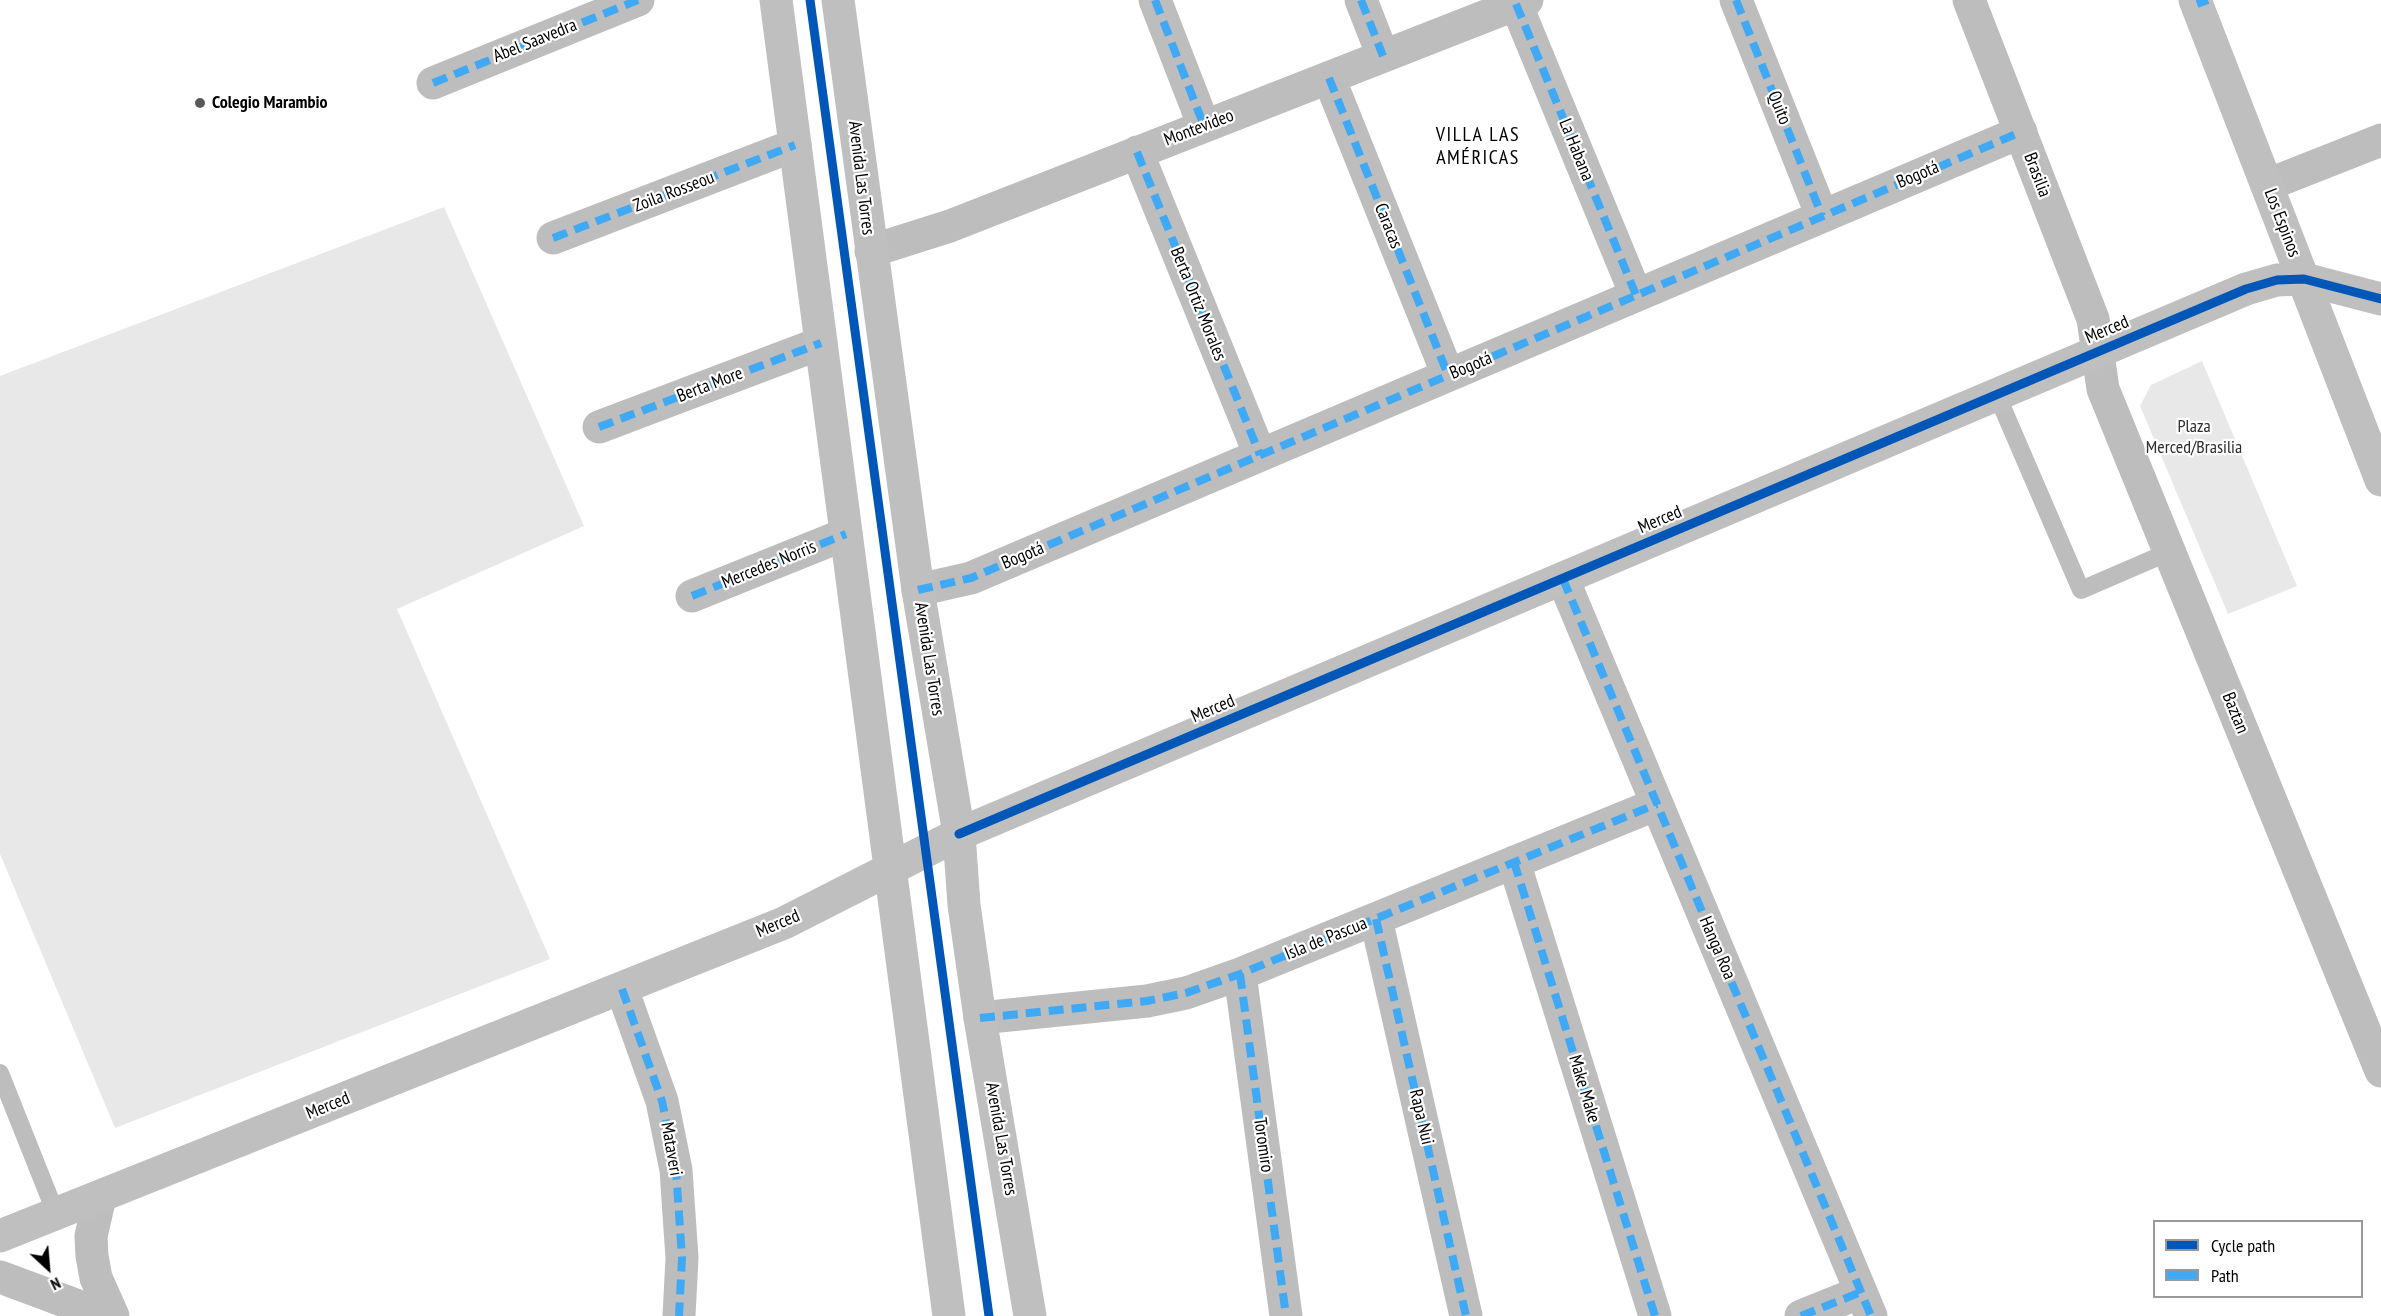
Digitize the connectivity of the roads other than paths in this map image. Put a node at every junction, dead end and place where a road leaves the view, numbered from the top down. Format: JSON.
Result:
{"nodes":[{"id":1,"x":638,"y":0,"type":"edge"},
{"id":2,"x":776,"y":0,"type":"edge"},
{"id":3,"x":838,"y":0,"type":"edge"},
{"id":4,"x":1155,"y":0,"type":"edge"},
{"id":5,"x":1360,"y":0,"type":"edge"},
{"id":6,"x":1736,"y":0,"type":"edge"},
{"id":7,"x":1969,"y":0,"type":"edge"},
{"id":8,"x":1521,"y":2,"type":"edge"},
{"id":9,"x":2200,"y":2,"type":"edge"},
{"id":10,"x":1383,"y":56,"type":"junction"},
{"id":11,"x":1329,"y":78,"type":"junction"},
{"id":12,"x":433,"y":83,"type":"dead end"},
{"id":13,"x":1204,"y":126,"type":"junction"},
{"id":14,"x":2021,"y":132,"type":"junction"},
{"id":15,"x":2381,"y":140,"type":"edge"},
{"id":16,"x":795,"y":145,"type":"junction"},
{"id":17,"x":1137,"y":153,"type":"junction"},
{"id":18,"x":2267,"y":185,"type":"junction"},
{"id":19,"x":1822,"y":216,"type":"junction"},
{"id":20,"x":553,"y":238,"type":"dead end"},
{"id":21,"x":871,"y":251,"type":"junction"},
{"id":22,"x":2304,"y":279,"type":"junction"},
{"id":23,"x":1635,"y":295,"type":"junction"},
{"id":24,"x":2381,"y":299,"type":"edge"},
{"id":25,"x":821,"y":343,"type":"junction"},
{"id":26,"x":2098,"y":352,"type":"junction"},
{"id":27,"x":1448,"y":375,"type":"junction"},
{"id":28,"x":1996,"y":395,"type":"junction"},
{"id":29,"x":598,"y":427,"type":"dead end"},
{"id":30,"x":1260,"y":455,"type":"junction"},
{"id":31,"x":2381,"y":480,"type":"edge"},
{"id":32,"x":846,"y":534,"type":"junction"},
{"id":33,"x":2169,"y":552,"type":"junction"},
{"id":34,"x":1563,"y":579,"type":"junction"},
{"id":35,"x":918,"y":590,"type":"junction"},
{"id":36,"x":692,"y":596,"type":"dead end"},
{"id":37,"x":1657,"y":804,"type":"junction"},
{"id":38,"x":959,"y":834,"type":"junction"},
{"id":39,"x":1514,"y":862,"type":"junction"},
{"id":40,"x":891,"y":870,"type":"junction"},
{"id":41,"x":1376,"y":919,"type":"junction"},
{"id":42,"x":1240,"y":974,"type":"junction"},
{"id":43,"x":622,"y":989,"type":"junction"},
{"id":44,"x":980,"y":1018,"type":"junction"},
{"id":45,"x":2381,"y":1071,"type":"edge"},
{"id":46,"x":0,"y":1073,"type":"edge"},
{"id":47,"x":4,"y":1092,"type":"edge"},
{"id":48,"x":100,"y":1197,"type":"junction"},
{"id":49,"x":56,"y":1214,"type":"junction"},
{"id":50,"x":0,"y":1236,"type":"edge"},
{"id":51,"x":0,"y":1277,"type":"edge"},
{"id":52,"x":1866,"y":1304,"type":"edge"},
{"id":53,"x":105,"y":1316,"type":"edge"},
{"id":54,"x":113,"y":1316,"type":"edge"},
{"id":55,"x":679,"y":1316,"type":"edge"},
{"id":56,"x":950,"y":1316,"type":"edge"},
{"id":57,"x":1030,"y":1316,"type":"edge"},
{"id":58,"x":1286,"y":1316,"type":"edge"},
{"id":59,"x":1466,"y":1316,"type":"edge"},
{"id":60,"x":1655,"y":1316,"type":"edge"},
{"id":61,"x":1801,"y":1316,"type":"edge"}],
"edges":[{"from":1,"to":12,"type":"street","name":"Abel Saavedra"},
{"from":2,"to":16,"type":"main road"},
{"from":3,"to":21,"type":"main road","name":"Avenida Las Torres"},
{"from":4,"to":13,"type":"street"},
{"from":5,"to":10,"type":"street"},
{"from":6,"to":19,"type":"street","name":"Quito"},
{"from":7,"to":14,"type":"street","name":"Brasilia"},
{"from":8,"to":10,"type":"street","name":"Montevideo"},
{"from":8,"to":23,"type":"street","name":"La Habana"},
{"from":9,"to":18,"type":"main road","name":"Los Espinos"},
{"from":10,"to":11,"type":"street","name":"Montevideo"},
{"from":11,"to":13,"type":"street","name":"Montevideo"},
{"from":11,"to":27,"type":"street","name":"Caracas"},
{"from":13,"to":17,"type":"street","name":"Montevideo"},
{"from":14,"to":19,"type":"street","name":"Bogotá"},
{"from":14,"to":26,"type":"street","name":"Brasilia"},
{"from":15,"to":18,"type":"street"},
{"from":16,"to":20,"type":"street","name":"Zoila Rosseou"},
{"from":16,"to":25,"type":"main road"},
{"from":17,"to":21,"type":"street","name":"Montevideo"},
{"from":17,"to":30,"type":"street","name":"Berta Ortiz Morales"},
{"from":18,"to":22,"type":"main road","name":"Los Espinos"},
{"from":19,"to":23,"type":"street","name":"Bogotá"},
{"from":21,"to":35,"type":"main road","name":"Avenida Las Torres"},
{"from":22,"to":24,"type":"main road","name":"Merced"},
{"from":22,"to":26,"type":"main road","name":"Merced"},
{"from":22,"to":31,"type":"main road","name":"Los Espinos"},
{"from":23,"to":27,"type":"street","name":"Bogotá"},
{"from":25,"to":29,"type":"street","name":"Berta More"},
{"from":25,"to":32,"type":"main road"},
{"from":26,"to":28,"type":"main road","name":"Merced"},
{"from":26,"to":33,"type":"street","name":"Baztan"},
{"from":27,"to":30,"type":"street","name":"Bogotá"},
{"from":28,"to":33,"type":"lane"},
{"from":28,"to":34,"type":"main road","name":"Merced"},
{"from":30,"to":35,"type":"street","name":"Bogotá"},
{"from":32,"to":36,"type":"street","name":"Mercedes Norris"},
{"from":32,"to":40,"type":"main road"},
{"from":33,"to":45,"type":"street","name":"Baztan"},
{"from":34,"to":37,"type":"street","name":"Hanga Roa"},
{"from":34,"to":38,"type":"main road","name":"Merced"},
{"from":35,"to":38,"type":"main road","name":"Avenida Las Torres"},
{"from":37,"to":39,"type":"street","name":"Isla de Pascua"},
{"from":37,"to":52,"type":"street","name":"Hanga Roa"},
{"from":38,"to":40,"type":"main road","name":"Merced"},
{"from":38,"to":44,"type":"main road","name":"Avenida Las Torres"},
{"from":39,"to":41,"type":"street","name":"Isla de Pascua"},
{"from":39,"to":60,"type":"street","name":"Make Make"},
{"from":40,"to":43,"type":"main road","name":"Merced"},
{"from":40,"to":56,"type":"main road"},
{"from":41,"to":42,"type":"street","name":"Isla de Pascua"},
{"from":41,"to":59,"type":"street","name":"Rapa Nui"},
{"from":42,"to":44,"type":"street","name":"Isla de Pascua"},
{"from":42,"to":58,"type":"street","name":"Toromiro"},
{"from":43,"to":48,"type":"main road","name":"Merced"},
{"from":43,"to":55,"type":"street","name":"Mataveri"},
{"from":44,"to":57,"type":"main road","name":"Avenida Las Torres"},
{"from":46,"to":47,"type":"lane"},
{"from":47,"to":49,"type":"lane"},
{"from":48,"to":49,"type":"main road","name":"Merced"},
{"from":48,"to":54,"type":"street"},
{"from":49,"to":50,"type":"main road","name":"Merced"},
{"from":51,"to":53,"type":"street"},
{"from":52,"to":61,"type":"street"}]}
